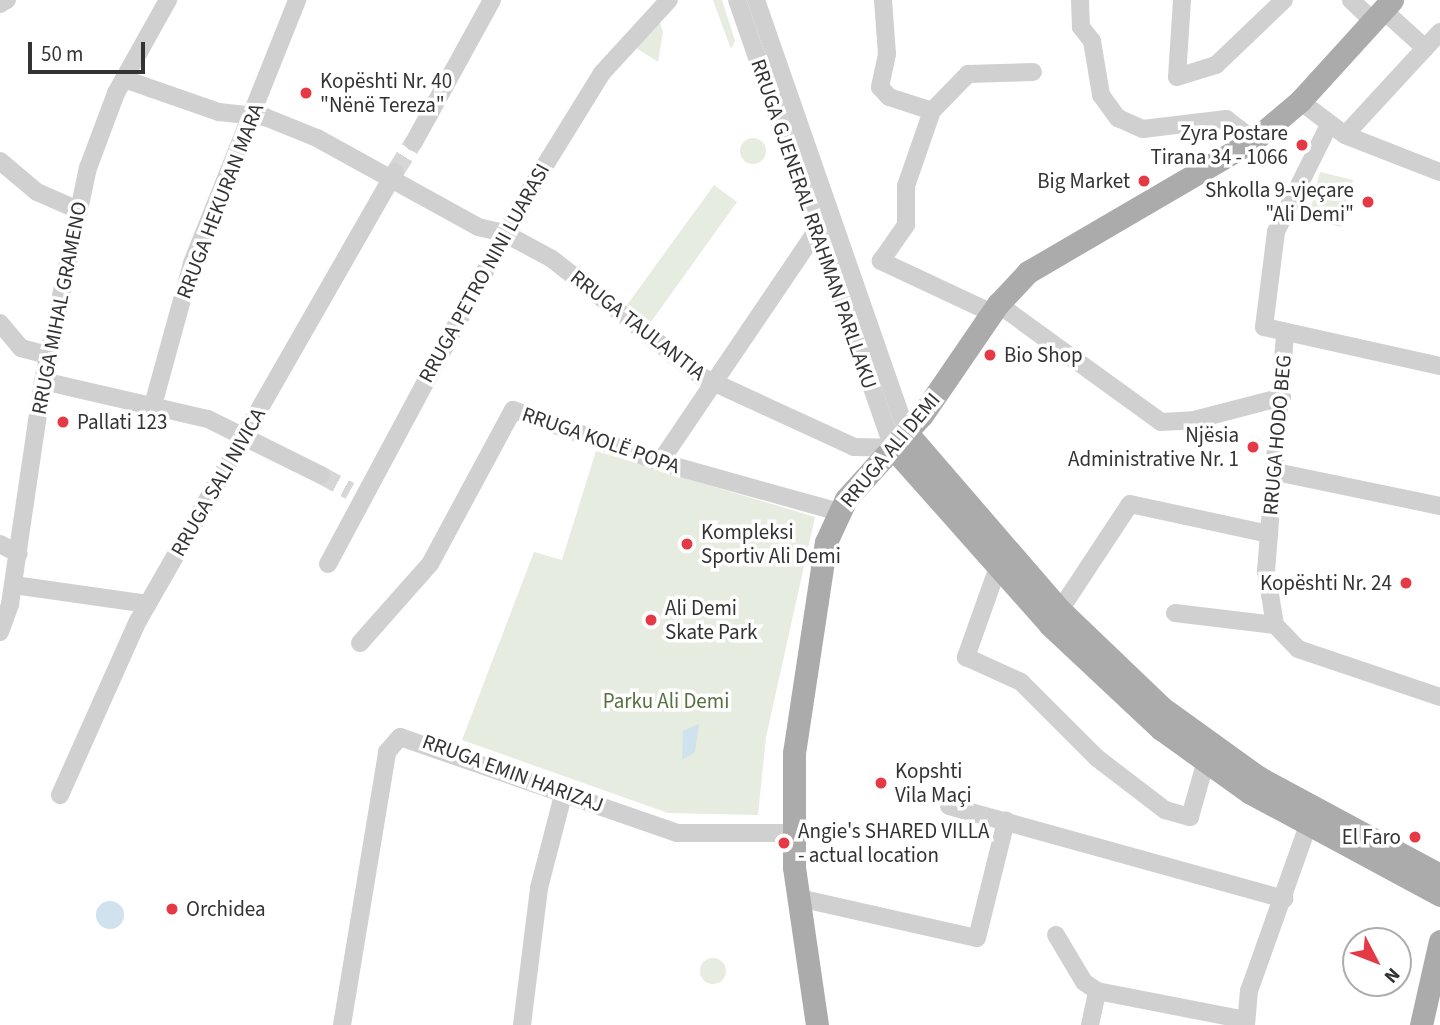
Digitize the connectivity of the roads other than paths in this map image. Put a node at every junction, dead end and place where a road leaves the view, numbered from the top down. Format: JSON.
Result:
{"nodes":[{"id":1,"x":7,"y":0,"type":"edge"},
{"id":2,"x":168,"y":0,"type":"edge"},
{"id":3,"x":297,"y":0,"type":"edge"},
{"id":4,"x":492,"y":0,"type":"edge"},
{"id":5,"x":669,"y":0,"type":"edge"},
{"id":6,"x":737,"y":0,"type":"edge"},
{"id":7,"x":756,"y":0,"type":"edge"},
{"id":8,"x":883,"y":0,"type":"edge"},
{"id":9,"x":1080,"y":0,"type":"edge"},
{"id":10,"x":1182,"y":0,"type":"edge"},
{"id":11,"x":1284,"y":0,"type":"edge"},
{"id":12,"x":1351,"y":0,"type":"edge"},
{"id":13,"x":0,"y":4,"type":"edge"},
{"id":14,"x":1383,"y":11,"type":"edge"},
{"id":15,"x":1440,"y":32,"type":"edge"},
{"id":16,"x":1425,"y":48,"type":"junction"},
{"id":17,"x":1033,"y":72,"type":"dead end"},
{"id":18,"x":124,"y":79,"type":"junction"},
{"id":19,"x":1300,"y":101,"type":"junction"},
{"id":20,"x":932,"y":111,"type":"junction"},
{"id":21,"x":252,"y":116,"type":"junction"},
{"id":22,"x":1329,"y":125,"type":"junction"},
{"id":23,"x":1345,"y":135,"type":"junction"},
{"id":24,"x":1254,"y":140,"type":"junction"},
{"id":25,"x":414,"y":142,"type":"tunnel mouth"},
{"id":26,"x":0,"y":160,"type":"edge"},
{"id":27,"x":1440,"y":172,"type":"edge"},
{"id":28,"x":394,"y":174,"type":"junction"},
{"id":29,"x":78,"y":209,"type":"junction"},
{"id":30,"x":817,"y":230,"type":"junction"},
{"id":31,"x":504,"y":233,"type":"junction"},
{"id":32,"x":995,"y":309,"type":"junction"},
{"id":33,"x":0,"y":323,"type":"edge"},
{"id":34,"x":1285,"y":335,"type":"junction"},
{"id":35,"x":48,"y":355,"type":"junction"},
{"id":36,"x":1440,"y":366,"type":"edge"},
{"id":37,"x":43,"y":381,"type":"junction"},
{"id":38,"x":714,"y":383,"type":"junction"},
{"id":39,"x":1282,"y":397,"type":"junction"},
{"id":40,"x":153,"y":405,"type":"junction"},
{"id":41,"x":246,"y":432,"type":"junction"},
{"id":42,"x":900,"y":440,"type":"junction"},
{"id":43,"x":660,"y":462,"type":"junction"},
{"id":44,"x":1276,"y":472,"type":"junction"},
{"id":45,"x":321,"y":475,"type":"tunnel mouth"},
{"id":46,"x":1440,"y":506,"type":"edge"},
{"id":47,"x":839,"y":512,"type":"junction"},
{"id":48,"x":1269,"y":534,"type":"junction"},
{"id":49,"x":0,"y":544,"type":"edge"},
{"id":50,"x":19,"y":554,"type":"junction"},
{"id":51,"x":328,"y":564,"type":"dead end"},
{"id":52,"x":998,"y":567,"type":"junction"},
{"id":53,"x":14,"y":585,"type":"junction"},
{"id":54,"x":148,"y":604,"type":"junction"},
{"id":55,"x":1060,"y":611,"type":"junction"},
{"id":56,"x":1175,"y":613,"type":"dead end"},
{"id":57,"x":1275,"y":625,"type":"junction"},
{"id":58,"x":0,"y":632,"type":"edge"},
{"id":59,"x":360,"y":643,"type":"dead end"},
{"id":60,"x":1440,"y":697,"type":"edge"},
{"id":61,"x":1205,"y":764,"type":"junction"},
{"id":62,"x":564,"y":791,"type":"junction"},
{"id":63,"x":60,"y":795,"type":"dead end"},
{"id":64,"x":949,"y":806,"type":"dead end"},
{"id":65,"x":1006,"y":821,"type":"junction"},
{"id":66,"x":1308,"y":825,"type":"junction"},
{"id":67,"x":793,"y":833,"type":"junction"},
{"id":68,"x":1440,"y":875,"type":"edge"},
{"id":69,"x":1440,"y":895,"type":"edge"},
{"id":70,"x":799,"y":898,"type":"junction"},
{"id":71,"x":1284,"y":899,"type":"junction"},
{"id":72,"x":1056,"y":935,"type":"dead end"},
{"id":73,"x":1440,"y":941,"type":"edge"},
{"id":74,"x":1097,"y":991,"type":"junction"},
{"id":75,"x":1246,"y":1022,"type":"edge"},
{"id":76,"x":342,"y":1025,"type":"edge"},
{"id":77,"x":522,"y":1025,"type":"edge"},
{"id":78,"x":817,"y":1025,"type":"edge"},
{"id":79,"x":1090,"y":1025,"type":"edge"},
{"id":80,"x":1422,"y":1025,"type":"edge"}],
"edges":[{"from":1,"to":13,"type":"street"},
{"from":2,"to":18,"type":"street","name":"RRUGA MIHAL GRAMENO"},
{"from":3,"to":21,"type":"street","name":"RRUGA HEKURAN MARA"},
{"from":4,"to":25,"type":"street"},
{"from":5,"to":31,"type":"street","name":"RRUGA PETRO NINI LUARASI"},
{"from":6,"to":30,"type":"street","name":"RRUGA GJENERAL RRAHMAN PARLLAKU"},
{"from":7,"to":42,"type":"street","name":"RRUGA GJENERAL RRAHMAN PARLLAKU"},
{"from":8,"to":20,"type":"street"},
{"from":9,"to":24,"type":"street"},
{"from":10,"to":11,"type":"street"},
{"from":12,"to":14,"type":"street"},
{"from":14,"to":16,"type":"street"},
{"from":14,"to":19,"type":"main road","name":"RRUGA ALI DEMI"},
{"from":15,"to":16,"type":"street"},
{"from":16,"to":23,"type":"street"},
{"from":17,"to":20,"type":"street"},
{"from":18,"to":21,"type":"street","name":"RRUGA TAULANTIA"},
{"from":18,"to":29,"type":"street","name":"RRUGA MIHAL GRAMENO"},
{"from":19,"to":22,"type":"street"},
{"from":19,"to":24,"type":"main road","name":"RRUGA ALI DEMI"},
{"from":20,"to":32,"type":"street"},
{"from":21,"to":28,"type":"street","name":"RRUGA TAULANTIA"},
{"from":21,"to":40,"type":"street","name":"RRUGA HEKURAN MARA"},
{"from":22,"to":23,"type":"street"},
{"from":22,"to":34,"type":"street","name":"RRUGA HODO BEG"},
{"from":23,"to":27,"type":"street"},
{"from":24,"to":32,"type":"main road","name":"RRUGA ALI DEMI"},
{"from":26,"to":29,"type":"street"},
{"from":28,"to":31,"type":"street","name":"RRUGA TAULANTIA"},
{"from":28,"to":41,"type":"street","name":"RRUGA SALI NIVICA"},
{"from":29,"to":35,"type":"street","name":"RRUGA MIHAL GRAMENO"},
{"from":30,"to":38,"type":"street"},
{"from":30,"to":42,"type":"street","name":"RRUGA GJENERAL RRAHMAN PARLLAKU"},
{"from":31,"to":38,"type":"street","name":"RRUGA TAULANTIA"},
{"from":31,"to":51,"type":"street","name":"RRUGA PETRO NINI LUARASI"},
{"from":32,"to":39,"type":"street"},
{"from":32,"to":42,"type":"main road","name":"RRUGA ALI DEMI"},
{"from":33,"to":35,"type":"street"},
{"from":34,"to":36,"type":"street"},
{"from":34,"to":39,"type":"street","name":"RRUGA HODO BEG"},
{"from":35,"to":37,"type":"street","name":"RRUGA MIHAL GRAMENO"},
{"from":37,"to":40,"type":"street"},
{"from":37,"to":50,"type":"street","name":"RRUGA MIHAL GRAMENO"},
{"from":38,"to":42,"type":"street","name":"RRUGA TAULANTIA"},
{"from":38,"to":43,"type":"street"},
{"from":39,"to":44,"type":"street","name":"RRUGA HODO BEG"},
{"from":40,"to":41,"type":"street"},
{"from":41,"to":45,"type":"street"},
{"from":41,"to":54,"type":"street","name":"RRUGA SALI NIVICA"},
{"from":42,"to":47,"type":"main road","name":"RRUGA ALI DEMI"},
{"from":42,"to":52,"type":"main road"},
{"from":42,"to":55,"type":"main road"},
{"from":43,"to":47,"type":"street","name":"RRUGA KOLË POPA"},
{"from":43,"to":59,"type":"street","name":"RRUGA KOLË POPA"},
{"from":44,"to":46,"type":"street"},
{"from":44,"to":48,"type":"street","name":"RRUGA HODO BEG"},
{"from":47,"to":67,"type":"main road","name":"RRUGA ALI DEMI"},
{"from":48,"to":55,"type":"street"},
{"from":48,"to":57,"type":"street","name":"RRUGA HODO BEG"},
{"from":49,"to":50,"type":"street"},
{"from":50,"to":53,"type":"street","name":"RRUGA MIHAL GRAMENO"},
{"from":52,"to":61,"type":"main road"},
{"from":52,"to":61,"type":"street"},
{"from":53,"to":54,"type":"street"},
{"from":53,"to":58,"type":"street","name":"RRUGA MIHAL GRAMENO"},
{"from":54,"to":63,"type":"street","name":"RRUGA SALI NIVICA"},
{"from":55,"to":68,"type":"main road"},
{"from":56,"to":57,"type":"street"},
{"from":57,"to":60,"type":"street","name":"RRUGA HODO BEG"},
{"from":61,"to":66,"type":"main road"},
{"from":62,"to":67,"type":"street","name":"RRUGA EMIN HARIZAJ"},
{"from":62,"to":76,"type":"street","name":"RRUGA EMIN HARIZAJ"},
{"from":62,"to":77,"type":"street"},
{"from":64,"to":65,"type":"street"},
{"from":65,"to":70,"type":"street"},
{"from":65,"to":71,"type":"street"},
{"from":66,"to":69,"type":"main road"},
{"from":66,"to":71,"type":"street"},
{"from":67,"to":70,"type":"main road","name":"RRUGA ALI DEMI"},
{"from":70,"to":78,"type":"main road","name":"RRUGA ALI DEMI"},
{"from":71,"to":75,"type":"street"},
{"from":72,"to":74,"type":"street"},
{"from":73,"to":80,"type":"main road"},
{"from":74,"to":75,"type":"street"},
{"from":74,"to":79,"type":"street"}]}
